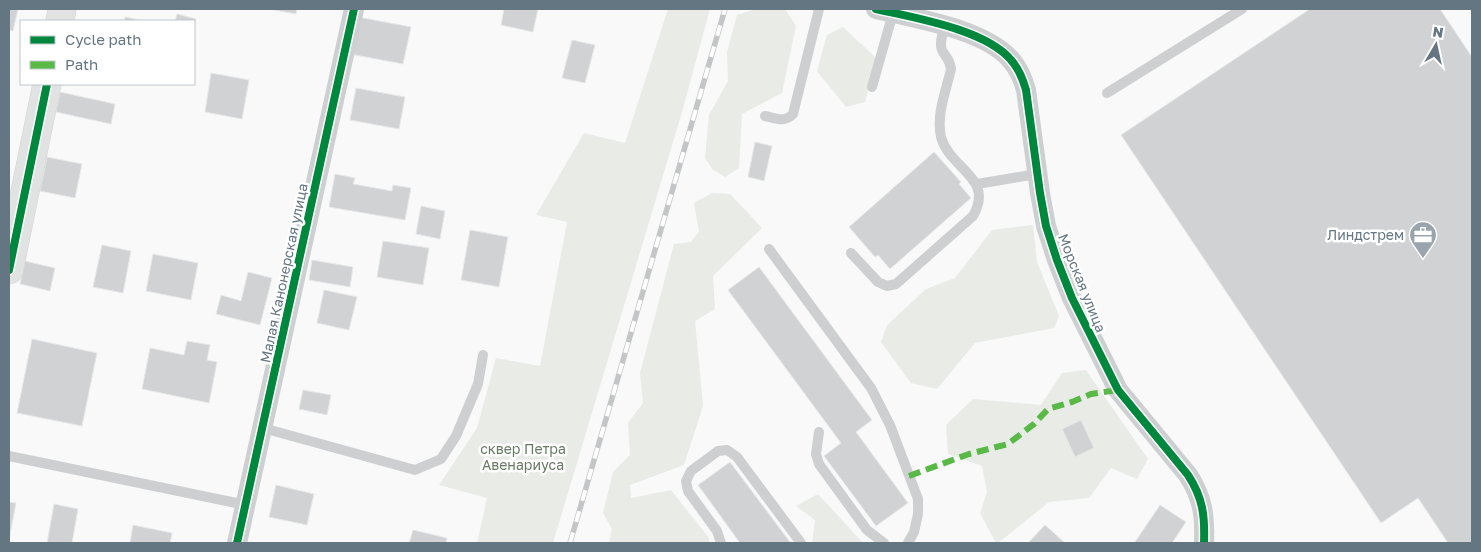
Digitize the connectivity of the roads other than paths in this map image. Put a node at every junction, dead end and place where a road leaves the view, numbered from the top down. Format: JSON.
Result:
{"nodes":[{"id":1,"x":354,"y":9,"type":"edge"},
{"id":2,"x":819,"y":9,"type":"edge"},
{"id":3,"x":1242,"y":9,"type":"edge"},
{"id":4,"x":884,"y":11,"type":"edge"},
{"id":5,"x":945,"y":26,"type":"junction"},
{"id":6,"x":47,"y":85,"type":"edge"},
{"id":7,"x":872,"y":87,"type":"dead end"},
{"id":8,"x":1107,"y":93,"type":"dead end"},
{"id":9,"x":765,"y":116,"type":"dead end"},
{"id":10,"x":1037,"y":174,"type":"junction"},
{"id":11,"x":976,"y":184,"type":"junction"},
{"id":12,"x":769,"y":249,"type":"dead end"},
{"id":13,"x":851,"y":252,"type":"dead end"},
{"id":14,"x":9,"y":270,"type":"edge"},
{"id":15,"x":483,"y":355,"type":"dead end"},
{"id":16,"x":263,"y":428,"type":"junction"},
{"id":17,"x":819,"y":432,"type":"dead end"},
{"id":18,"x":9,"y":456,"type":"edge"},
{"id":19,"x":246,"y":505,"type":"junction"},
{"id":20,"x":237,"y":543,"type":"edge"},
{"id":21,"x":721,"y":543,"type":"edge"},
{"id":22,"x":801,"y":543,"type":"edge"},
{"id":23,"x":884,"y":543,"type":"edge"},
{"id":24,"x":908,"y":543,"type":"edge"},
{"id":25,"x":1204,"y":543,"type":"edge"}],
"edges":[{"from":1,"to":16,"type":"street","name":"Малая Канонерская улица"},
{"from":2,"to":9,"type":"lane"},
{"from":3,"to":8,"type":"lane"},
{"from":4,"to":5,"type":"street","name":"Морская улица"},
{"from":4,"to":7,"type":"lane"},
{"from":5,"to":10,"type":"street","name":"Морская улица"},
{"from":5,"to":11,"type":"lane"},
{"from":6,"to":14,"type":"street"},
{"from":10,"to":11,"type":"lane"},
{"from":10,"to":25,"type":"street","name":"Морская улица"},
{"from":11,"to":13,"type":"lane"},
{"from":12,"to":24,"type":"lane"},
{"from":15,"to":16,"type":"lane"},
{"from":16,"to":19,"type":"street","name":"Малая Канонерская улица"},
{"from":17,"to":23,"type":"lane"},
{"from":18,"to":19,"type":"lane"},
{"from":19,"to":20,"type":"street","name":"Малая Канонерская улица"},
{"from":21,"to":22,"type":"lane"}]}
